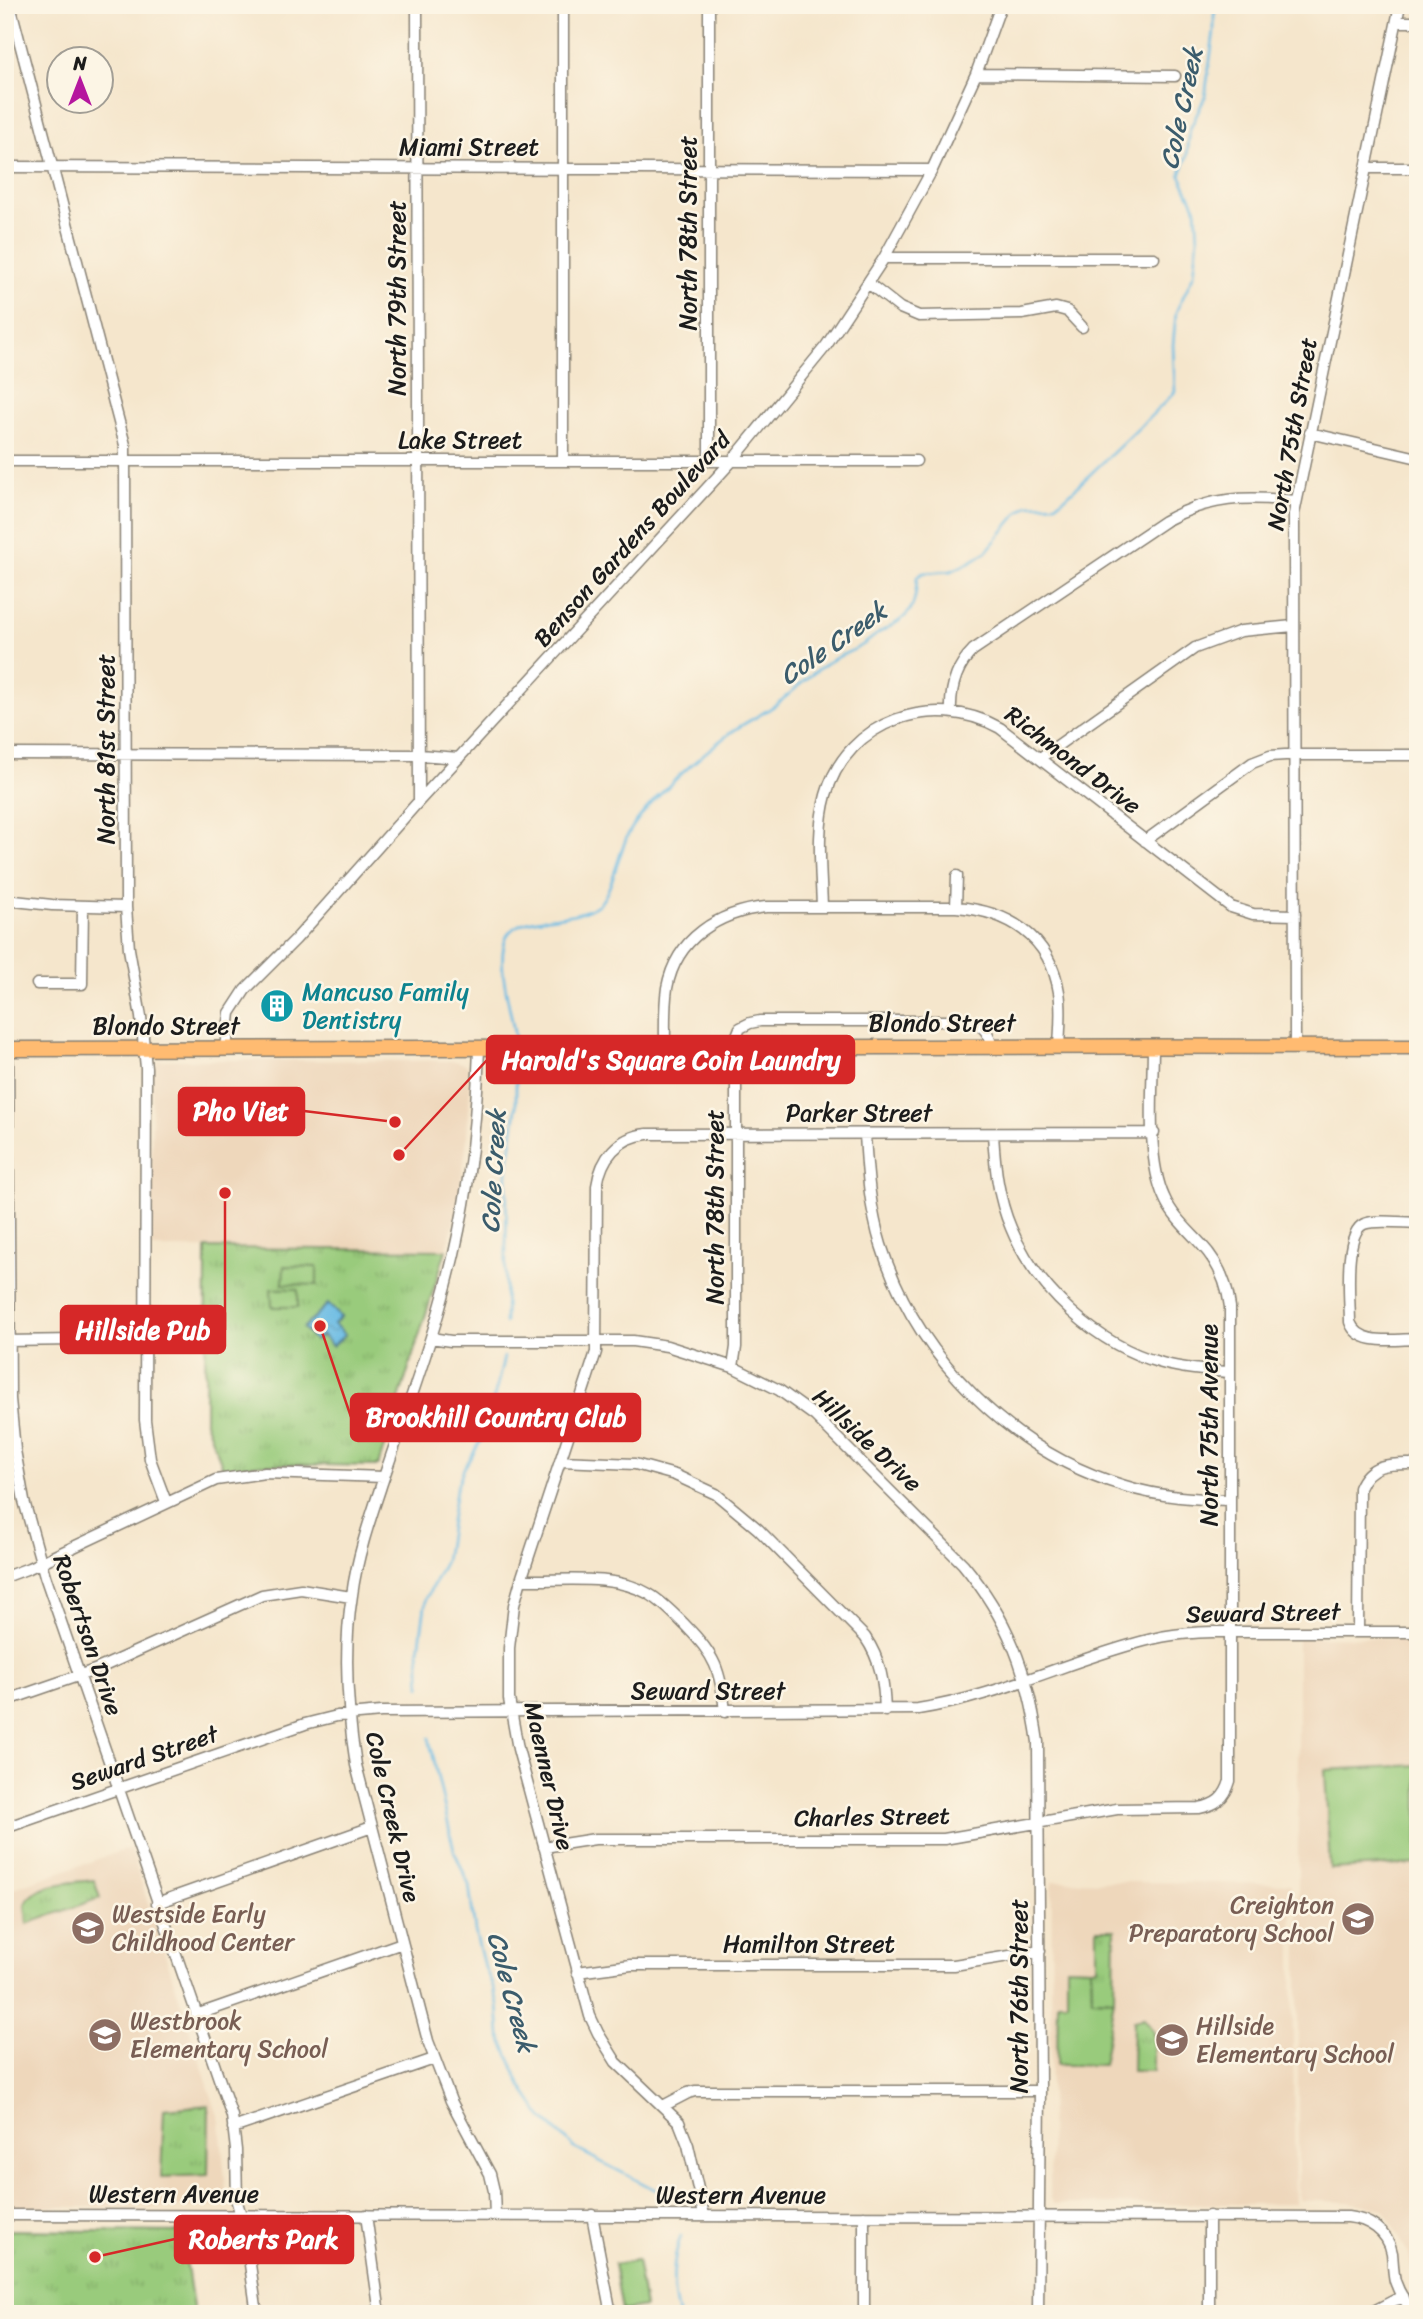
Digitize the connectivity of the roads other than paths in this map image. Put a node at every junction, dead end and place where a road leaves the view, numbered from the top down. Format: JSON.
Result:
{"nodes":[{"id":1,"x":10,"y":5,"type":"edge"},
{"id":2,"x":417,"y":5,"type":"edge"},
{"id":3,"x":563,"y":5,"type":"edge"},
{"id":4,"x":709,"y":5,"type":"edge"},
{"id":5,"x":1001,"y":5,"type":"edge"},
{"id":6,"x":1400,"y":5,"type":"edge"},
{"id":7,"x":10,"y":22,"type":"edge"},
{"id":8,"x":1397,"y":22,"type":"junction"},
{"id":9,"x":1418,"y":22,"type":"edge"},
{"id":10,"x":976,"y":74,"type":"junction"},
{"id":11,"x":1175,"y":76,"type":"dead end"},
{"id":12,"x":5,"y":167,"type":"edge"},
{"id":13,"x":52,"y":167,"type":"junction"},
{"id":14,"x":417,"y":167,"type":"junction"},
{"id":15,"x":563,"y":167,"type":"junction"},
{"id":16,"x":709,"y":168,"type":"junction"},
{"id":17,"x":1367,"y":169,"type":"junction"},
{"id":18,"x":1418,"y":169,"type":"edge"},
{"id":19,"x":932,"y":170,"type":"junction"},
{"id":20,"x":884,"y":258,"type":"junction"},
{"id":21,"x":1154,"y":258,"type":"dead end"},
{"id":22,"x":868,"y":284,"type":"junction"},
{"id":23,"x":1082,"y":327,"type":"dead end"},
{"id":24,"x":1310,"y":433,"type":"junction"},
{"id":25,"x":1418,"y":458,"type":"edge"},
{"id":26,"x":5,"y":461,"type":"edge"},
{"id":27,"x":126,"y":461,"type":"junction"},
{"id":28,"x":418,"y":461,"type":"junction"},
{"id":29,"x":563,"y":461,"type":"junction"},
{"id":30,"x":709,"y":461,"type":"junction"},
{"id":31,"x":732,"y":461,"type":"junction"},
{"id":32,"x":916,"y":461,"type":"dead end"},
{"id":33,"x":1296,"y":501,"type":"junction"},
{"id":34,"x":1293,"y":626,"type":"junction"},
{"id":35,"x":951,"y":712,"type":"junction"},
{"id":36,"x":5,"y":754,"type":"edge"},
{"id":37,"x":127,"y":754,"type":"junction"},
{"id":38,"x":419,"y":755,"type":"junction"},
{"id":39,"x":1294,"y":755,"type":"junction"},
{"id":40,"x":1418,"y":755,"type":"edge"},
{"id":41,"x":459,"y":758,"type":"junction"},
{"id":42,"x":1040,"y":758,"type":"junction"},
{"id":43,"x":419,"y":801,"type":"junction"},
{"id":44,"x":1145,"y":841,"type":"junction"},
{"id":45,"x":957,"y":876,"type":"dead end"},
{"id":46,"x":5,"y":900,"type":"edge"},
{"id":47,"x":83,"y":906,"type":"junction"},
{"id":48,"x":127,"y":907,"type":"junction"},
{"id":49,"x":821,"y":907,"type":"junction"},
{"id":50,"x":956,"y":907,"type":"junction"},
{"id":51,"x":1295,"y":915,"type":"junction"},
{"id":52,"x":37,"y":984,"type":"dead end"},
{"id":53,"x":736,"y":1046,"type":"junction"},
{"id":54,"x":991,"y":1046,"type":"junction"},
{"id":55,"x":1059,"y":1046,"type":"junction"},
{"id":56,"x":1153,"y":1046,"type":"junction"},
{"id":57,"x":1296,"y":1046,"type":"junction"},
{"id":58,"x":1418,"y":1046,"type":"edge"},
{"id":59,"x":666,"y":1048,"type":"junction"},
{"id":60,"x":7,"y":1049,"type":"edge"},
{"id":61,"x":144,"y":1049,"type":"junction"},
{"id":62,"x":226,"y":1049,"type":"junction"},
{"id":63,"x":479,"y":1049,"type":"junction"},
{"id":64,"x":1154,"y":1133,"type":"junction"},
{"id":65,"x":736,"y":1134,"type":"junction"},
{"id":66,"x":865,"y":1134,"type":"junction"},
{"id":67,"x":993,"y":1134,"type":"junction"},
{"id":68,"x":597,"y":1190,"type":"joint"},
{"id":69,"x":1418,"y":1223,"type":"edge"},
{"id":70,"x":6,"y":1241,"type":"edge"},
{"id":71,"x":431,"y":1338,"type":"junction"},
{"id":72,"x":146,"y":1339,"type":"junction"},
{"id":73,"x":1418,"y":1339,"type":"edge"},
{"id":74,"x":7,"y":1340,"type":"edge"},
{"id":75,"x":596,"y":1340,"type":"junction"},
{"id":76,"x":733,"y":1367,"type":"junction"},
{"id":77,"x":1230,"y":1372,"type":"junction"},
{"id":78,"x":10,"y":1451,"type":"edge"},
{"id":79,"x":560,"y":1461,"type":"junction"},
{"id":80,"x":1418,"y":1464,"type":"edge"},
{"id":81,"x":384,"y":1477,"type":"junction"},
{"id":82,"x":1230,"y":1500,"type":"junction"},
{"id":83,"x":166,"y":1502,"type":"junction"},
{"id":84,"x":41,"y":1563,"type":"junction"},
{"id":85,"x":5,"y":1577,"type":"edge"},
{"id":86,"x":521,"y":1580,"type":"junction"},
{"id":87,"x":352,"y":1597,"type":"junction"},
{"id":88,"x":1230,"y":1632,"type":"junction"},
{"id":89,"x":1358,"y":1632,"type":"junction"},
{"id":90,"x":1418,"y":1632,"type":"edge"},
{"id":91,"x":80,"y":1675,"type":"junction"},
{"id":92,"x":1026,"y":1680,"type":"junction"},
{"id":93,"x":5,"y":1701,"type":"edge"},
{"id":94,"x":885,"y":1711,"type":"junction"},
{"id":95,"x":511,"y":1712,"type":"junction"},
{"id":96,"x":725,"y":1712,"type":"junction"},
{"id":97,"x":349,"y":1714,"type":"junction"},
{"id":98,"x":119,"y":1789,"type":"junction"},
{"id":99,"x":1199,"y":1808,"type":"joint"},
{"id":100,"x":1039,"y":1823,"type":"junction"},
{"id":101,"x":372,"y":1827,"type":"junction"},
{"id":102,"x":5,"y":1828,"type":"edge"},
{"id":103,"x":544,"y":1847,"type":"junction"},
{"id":104,"x":156,"y":1903,"type":"junction"},
{"id":105,"x":402,"y":1943,"type":"junction"},
{"id":106,"x":1040,"y":1951,"type":"junction"},
{"id":107,"x":577,"y":1972,"type":"junction"},
{"id":108,"x":196,"y":2015,"type":"junction"},
{"id":109,"x":434,"y":2059,"type":"junction"},
{"id":110,"x":1040,"y":2091,"type":"junction"},
{"id":111,"x":663,"y":2106,"type":"junction"},
{"id":112,"x":233,"y":2128,"type":"junction"},
{"id":113,"x":5,"y":2215,"type":"edge"},
{"id":114,"x":241,"y":2215,"type":"junction"},
{"id":115,"x":495,"y":2215,"type":"junction"},
{"id":116,"x":592,"y":2215,"type":"junction"},
{"id":117,"x":366,"y":2216,"type":"junction"},
{"id":118,"x":704,"y":2216,"type":"junction"},
{"id":119,"x":864,"y":2216,"type":"junction"},
{"id":120,"x":1039,"y":2216,"type":"junction"},
{"id":121,"x":1209,"y":2216,"type":"junction"},
{"id":122,"x":1404,"y":2298,"type":"junction"},
{"id":123,"x":257,"y":2314,"type":"edge"},
{"id":124,"x":380,"y":2314,"type":"edge"},
{"id":125,"x":611,"y":2314,"type":"edge"},
{"id":126,"x":864,"y":2314,"type":"edge"},
{"id":127,"x":1038,"y":2314,"type":"edge"},
{"id":128,"x":1209,"y":2314,"type":"edge"},
{"id":129,"x":1368,"y":2314,"type":"edge"},
{"id":130,"x":1416,"y":2314,"type":"edge"}],
"edges":[{"from":1,"to":7,"type":"street","name":"North 81st Street"},
{"from":2,"to":14,"type":"street","name":"North 79th Street"},
{"from":3,"to":15,"type":"street"},
{"from":4,"to":16,"type":"street","name":"North 78th Street"},
{"from":5,"to":10,"type":"street","name":"Benson Gardens Boulevard"},
{"from":6,"to":8,"type":"street","name":"North 75th Street"},
{"from":7,"to":13,"type":"street","name":"North 81st Street"},
{"from":8,"to":9,"type":"street"},
{"from":8,"to":17,"type":"street","name":"North 75th Street"},
{"from":10,"to":11,"type":"street"},
{"from":10,"to":19,"type":"street","name":"Benson Gardens Boulevard"},
{"from":12,"to":13,"type":"street","name":"Miami Street"},
{"from":13,"to":14,"type":"street","name":"Miami Street"},
{"from":13,"to":27,"type":"street","name":"North 81st Street"},
{"from":14,"to":15,"type":"street","name":"Miami Street"},
{"from":14,"to":28,"type":"street","name":"North 79th Street"},
{"from":15,"to":16,"type":"street","name":"Miami Street"},
{"from":15,"to":29,"type":"street"},
{"from":16,"to":19,"type":"street","name":"Miami Street"},
{"from":16,"to":30,"type":"street","name":"North 78th Street"},
{"from":17,"to":18,"type":"street"},
{"from":17,"to":24,"type":"street","name":"North 75th Street"},
{"from":19,"to":20,"type":"street","name":"Benson Gardens Boulevard"},
{"from":20,"to":21,"type":"street"},
{"from":20,"to":22,"type":"street","name":"Benson Gardens Boulevard"},
{"from":22,"to":23,"type":"street"},
{"from":22,"to":31,"type":"street","name":"Benson Gardens Boulevard"},
{"from":24,"to":25,"type":"street"},
{"from":24,"to":33,"type":"street","name":"North 75th Street"},
{"from":26,"to":27,"type":"street","name":"Lake Street"},
{"from":27,"to":28,"type":"street","name":"Lake Street"},
{"from":27,"to":37,"type":"street","name":"North 81st Street"},
{"from":28,"to":29,"type":"street","name":"Lake Street"},
{"from":28,"to":38,"type":"street","name":"North 79th Street"},
{"from":29,"to":30,"type":"street","name":"Lake Street"},
{"from":30,"to":31,"type":"street","name":"Lake Street"},
{"from":31,"to":32,"type":"street","name":"Lake Street"},
{"from":31,"to":41,"type":"street","name":"Benson Gardens Boulevard"},
{"from":33,"to":34,"type":"street","name":"North 75th Street"},
{"from":33,"to":35,"type":"street"},
{"from":34,"to":39,"type":"street","name":"North 75th Street"},
{"from":34,"to":42,"type":"street"},
{"from":35,"to":42,"type":"street","name":"Richmond Drive"},
{"from":35,"to":49,"type":"street","name":"Richmond Drive"},
{"from":36,"to":37,"type":"street"},
{"from":37,"to":38,"type":"street"},
{"from":37,"to":48,"type":"street","name":"North 81st Street"},
{"from":38,"to":41,"type":"street"},
{"from":38,"to":43,"type":"street","name":"North 79th Street"},
{"from":39,"to":40,"type":"street"},
{"from":39,"to":44,"type":"street"},
{"from":39,"to":51,"type":"street","name":"North 75th Street"},
{"from":41,"to":43,"type":"street","name":"Benson Gardens Boulevard"},
{"from":42,"to":44,"type":"street","name":"Richmond Drive"},
{"from":43,"to":62,"type":"street","name":"Benson Gardens Boulevard"},
{"from":44,"to":51,"type":"street","name":"Richmond Drive"},
{"from":45,"to":50,"type":"street"},
{"from":46,"to":47,"type":"street"},
{"from":47,"to":48,"type":"street"},
{"from":47,"to":52,"type":"street"},
{"from":48,"to":61,"type":"street","name":"North 81st Street"},
{"from":49,"to":50,"type":"street"},
{"from":49,"to":59,"type":"street"},
{"from":50,"to":55,"type":"street"},
{"from":51,"to":57,"type":"street","name":"North 75th Street"},
{"from":53,"to":54,"type":"main road","name":"Blondo Street"},
{"from":53,"to":54,"type":"street"},
{"from":53,"to":59,"type":"main road","name":"Blondo Street"},
{"from":53,"to":65,"type":"street","name":"North 78th Street"},
{"from":54,"to":55,"type":"main road","name":"Blondo Street"},
{"from":55,"to":56,"type":"main road","name":"Blondo Street"},
{"from":56,"to":57,"type":"main road","name":"Blondo Street"},
{"from":56,"to":64,"type":"street","name":"North 75th Avenue"},
{"from":57,"to":58,"type":"main road","name":"Blondo Street"},
{"from":59,"to":63,"type":"main road","name":"Blondo Street"},
{"from":60,"to":61,"type":"main road","name":"Blondo Street"},
{"from":60,"to":70,"type":"street","name":"Robertson Drive"},
{"from":61,"to":62,"type":"main road","name":"Blondo Street"},
{"from":61,"to":72,"type":"street","name":"North 81st Street"},
{"from":62,"to":63,"type":"main road","name":"Blondo Street"},
{"from":63,"to":71,"type":"street","name":"Cole Creek Drive"},
{"from":64,"to":67,"type":"street","name":"Parker Street"},
{"from":64,"to":77,"type":"street","name":"North 75th Avenue"},
{"from":65,"to":66,"type":"street","name":"Parker Street"},
{"from":65,"to":68,"type":"street","name":"Parker Street"},
{"from":65,"to":76,"type":"street","name":"North 78th Street"},
{"from":66,"to":67,"type":"street","name":"Parker Street"},
{"from":66,"to":82,"type":"street"},
{"from":67,"to":77,"type":"street"},
{"from":68,"to":75,"type":"street","name":"Maenner Drive"},
{"from":69,"to":73,"type":"street"},
{"from":70,"to":74,"type":"street","name":"Robertson Drive"},
{"from":71,"to":75,"type":"street","name":"Hillside Drive"},
{"from":71,"to":81,"type":"street","name":"Cole Creek Drive"},
{"from":72,"to":74,"type":"street"},
{"from":72,"to":83,"type":"street","name":"North 81st Street"},
{"from":74,"to":78,"type":"street","name":"Robertson Drive"},
{"from":75,"to":76,"type":"street","name":"Hillside Drive"},
{"from":75,"to":79,"type":"street","name":"Maenner Drive"},
{"from":76,"to":92,"type":"street","name":"Hillside Drive"},
{"from":77,"to":82,"type":"street","name":"North 75th Avenue"},
{"from":78,"to":84,"type":"street","name":"Robertson Drive"},
{"from":79,"to":86,"type":"street","name":"Maenner Drive"},
{"from":79,"to":94,"type":"street"},
{"from":80,"to":89,"type":"street"},
{"from":81,"to":83,"type":"street"},
{"from":81,"to":87,"type":"street","name":"Cole Creek Drive"},
{"from":82,"to":88,"type":"street","name":"North 75th Avenue"},
{"from":83,"to":84,"type":"street"},
{"from":84,"to":85,"type":"street"},
{"from":84,"to":91,"type":"street","name":"Robertson Drive"},
{"from":86,"to":95,"type":"street","name":"Maenner Drive"},
{"from":86,"to":96,"type":"street"},
{"from":87,"to":91,"type":"street"},
{"from":87,"to":97,"type":"street","name":"Cole Creek Drive"},
{"from":88,"to":89,"type":"street","name":"Seward Street"},
{"from":88,"to":92,"type":"street","name":"Seward Street"},
{"from":88,"to":99,"type":"street","name":"North 75th Avenue"},
{"from":89,"to":90,"type":"street","name":"Seward Street"},
{"from":91,"to":93,"type":"street"},
{"from":91,"to":98,"type":"street","name":"Robertson Drive"},
{"from":92,"to":94,"type":"street","name":"Seward Street"},
{"from":92,"to":100,"type":"street","name":"North 76th Street"},
{"from":94,"to":96,"type":"street","name":"Seward Street"},
{"from":95,"to":96,"type":"street","name":"Seward Street"},
{"from":95,"to":97,"type":"street","name":"Seward Street"},
{"from":95,"to":103,"type":"street","name":"Maenner Drive"},
{"from":97,"to":98,"type":"street","name":"Seward Street"},
{"from":97,"to":101,"type":"street","name":"Cole Creek Drive"},
{"from":98,"to":102,"type":"street","name":"Seward Street"},
{"from":98,"to":104,"type":"street","name":"Robertson Drive"},
{"from":99,"to":100,"type":"street","name":"Charles Street"},
{"from":100,"to":103,"type":"street","name":"Charles Street"},
{"from":100,"to":106,"type":"street","name":"North 76th Street"},
{"from":101,"to":104,"type":"street"},
{"from":101,"to":105,"type":"street","name":"Cole Creek Drive"},
{"from":103,"to":107,"type":"street","name":"Maenner Drive"},
{"from":104,"to":108,"type":"street","name":"Robertson Drive"},
{"from":105,"to":108,"type":"street"},
{"from":105,"to":109,"type":"street","name":"Cole Creek Drive"},
{"from":106,"to":107,"type":"street","name":"Hamilton Street"},
{"from":106,"to":110,"type":"street","name":"North 76th Street"},
{"from":107,"to":111,"type":"street","name":"Maenner Drive"},
{"from":108,"to":112,"type":"street","name":"Robertson Drive"},
{"from":109,"to":112,"type":"street"},
{"from":109,"to":115,"type":"street","name":"Cole Creek Drive"},
{"from":110,"to":111,"type":"street"},
{"from":110,"to":120,"type":"street","name":"North 76th Street"},
{"from":111,"to":118,"type":"street","name":"Maenner Drive"},
{"from":112,"to":114,"type":"street","name":"Robertson Drive"},
{"from":113,"to":114,"type":"street","name":"Western Avenue"},
{"from":114,"to":117,"type":"street","name":"Western Avenue"},
{"from":114,"to":123,"type":"street"},
{"from":115,"to":116,"type":"street","name":"Western Avenue"},
{"from":115,"to":117,"type":"street","name":"Western Avenue"},
{"from":116,"to":118,"type":"street","name":"Western Avenue"},
{"from":116,"to":125,"type":"street"},
{"from":117,"to":124,"type":"street"},
{"from":118,"to":119,"type":"street","name":"Western Avenue"},
{"from":119,"to":120,"type":"street","name":"Western Avenue"},
{"from":119,"to":126,"type":"street"},
{"from":120,"to":121,"type":"street","name":"Western Avenue"},
{"from":120,"to":127,"type":"street","name":"North 76th Street"},
{"from":121,"to":122,"type":"street","name":"Western Avenue"},
{"from":121,"to":128,"type":"street"},
{"from":122,"to":129,"type":"street"},
{"from":122,"to":130,"type":"street","name":"Western Avenue"}]}
